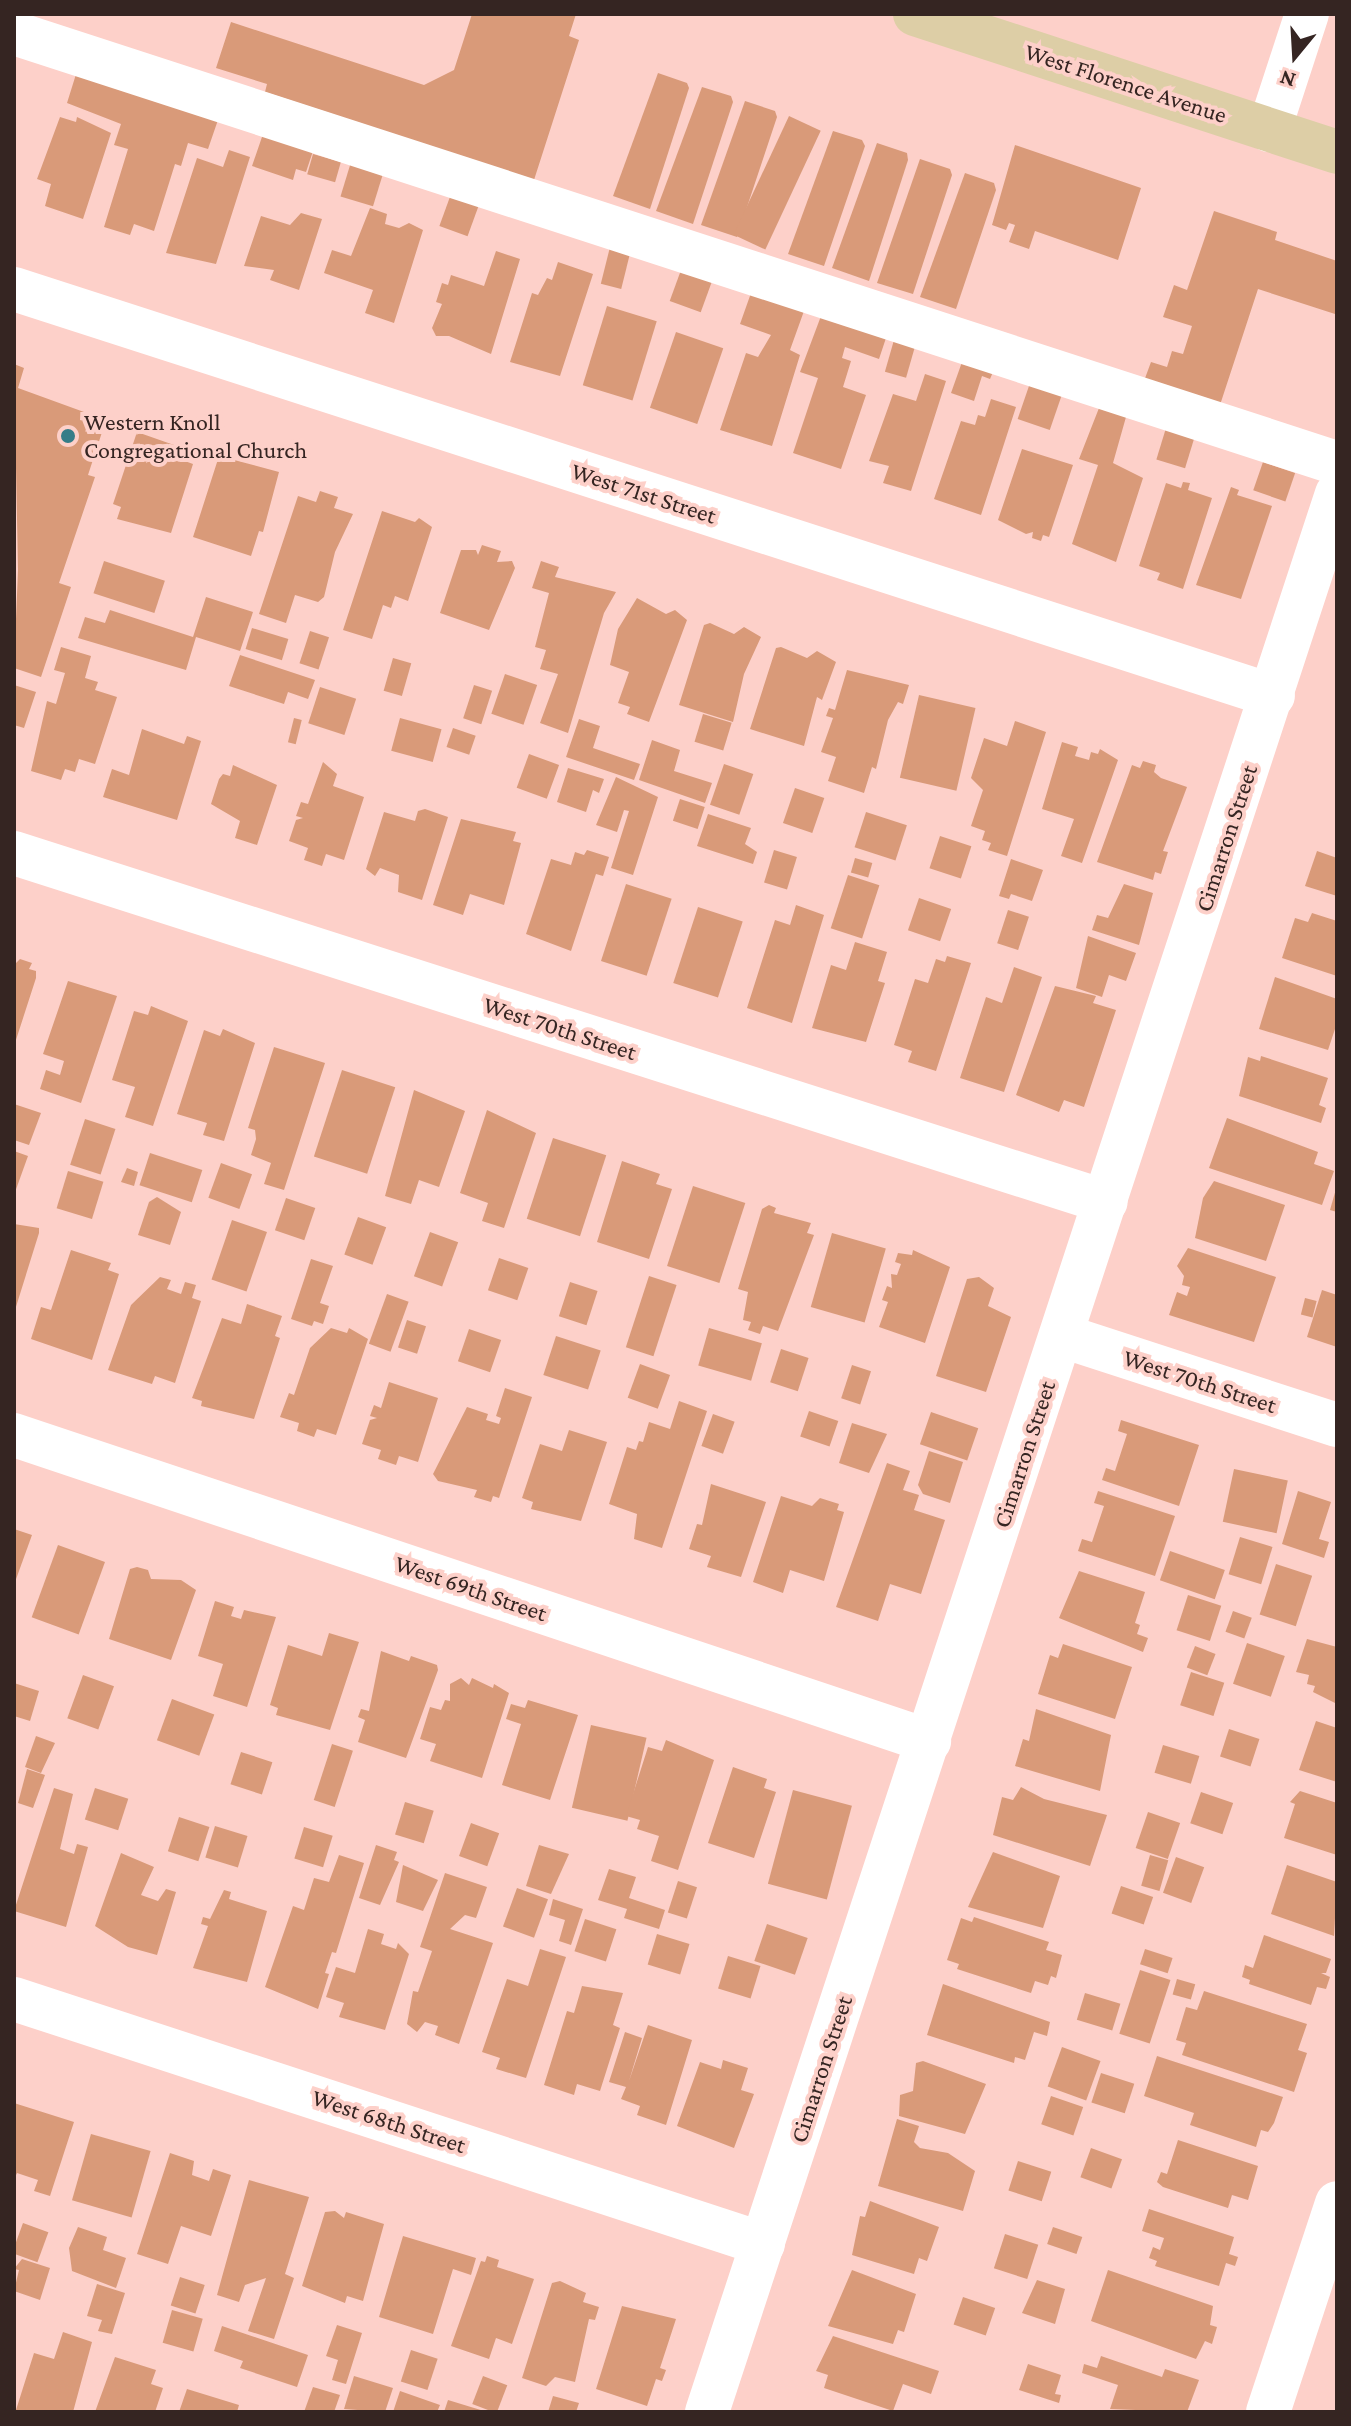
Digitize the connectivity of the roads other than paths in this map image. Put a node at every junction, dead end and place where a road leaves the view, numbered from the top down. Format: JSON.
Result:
{"nodes":[{"id":1,"x":20,"y":14,"type":"edge"},
{"id":2,"x":915,"y":14,"type":"edge"},
{"id":3,"x":1307,"y":14,"type":"edge"},
{"id":4,"x":14,"y":33,"type":"edge"},
{"id":5,"x":1269,"y":130,"type":"junction"},
{"id":6,"x":1337,"y":152,"type":"edge"},
{"id":7,"x":14,"y":289,"type":"edge"},
{"id":8,"x":1337,"y":463,"type":"edge"},
{"id":9,"x":1337,"y":494,"type":"edge"},
{"id":10,"x":1273,"y":696,"type":"junction"},
{"id":11,"x":14,"y":853,"type":"edge"},
{"id":12,"x":1106,"y":1202,"type":"junction"},
{"id":13,"x":1063,"y":1336,"type":"junction"},
{"id":14,"x":1337,"y":1425,"type":"edge"},
{"id":15,"x":14,"y":1435,"type":"edge"},
{"id":16,"x":929,"y":1741,"type":"junction"},
{"id":17,"x":14,"y":1999,"type":"edge"},
{"id":18,"x":1337,"y":2203,"type":"edge"},
{"id":19,"x":763,"y":2244,"type":"junction"},
{"id":20,"x":707,"y":2412,"type":"edge"},
{"id":21,"x":1268,"y":2412,"type":"edge"}],
"edges":[{"from":1,"to":4,"type":"street"},
{"from":2,"to":5,"type":"main road","name":"West Florence Avenue"},
{"from":3,"to":5,"type":"street"},
{"from":4,"to":8,"type":"street"},
{"from":5,"to":6,"type":"main road","name":"West Florence Avenue"},
{"from":7,"to":10,"type":"street","name":"West 71st Street"},
{"from":9,"to":10,"type":"street","name":"Cimarron Street"},
{"from":10,"to":12,"type":"street","name":"Cimarron Street"},
{"from":11,"to":12,"type":"street","name":"West 70th Street"},
{"from":12,"to":13,"type":"street","name":"Cimarron Street"},
{"from":13,"to":14,"type":"street","name":"West 70th Street"},
{"from":13,"to":16,"type":"street","name":"Cimarron Street"},
{"from":15,"to":16,"type":"street","name":"West 69th Street"},
{"from":16,"to":19,"type":"street","name":"Cimarron Street"},
{"from":17,"to":19,"type":"street","name":"West 68th Street"},
{"from":18,"to":21,"type":"street"},
{"from":19,"to":20,"type":"street","name":"Cimarron Street"}]}
